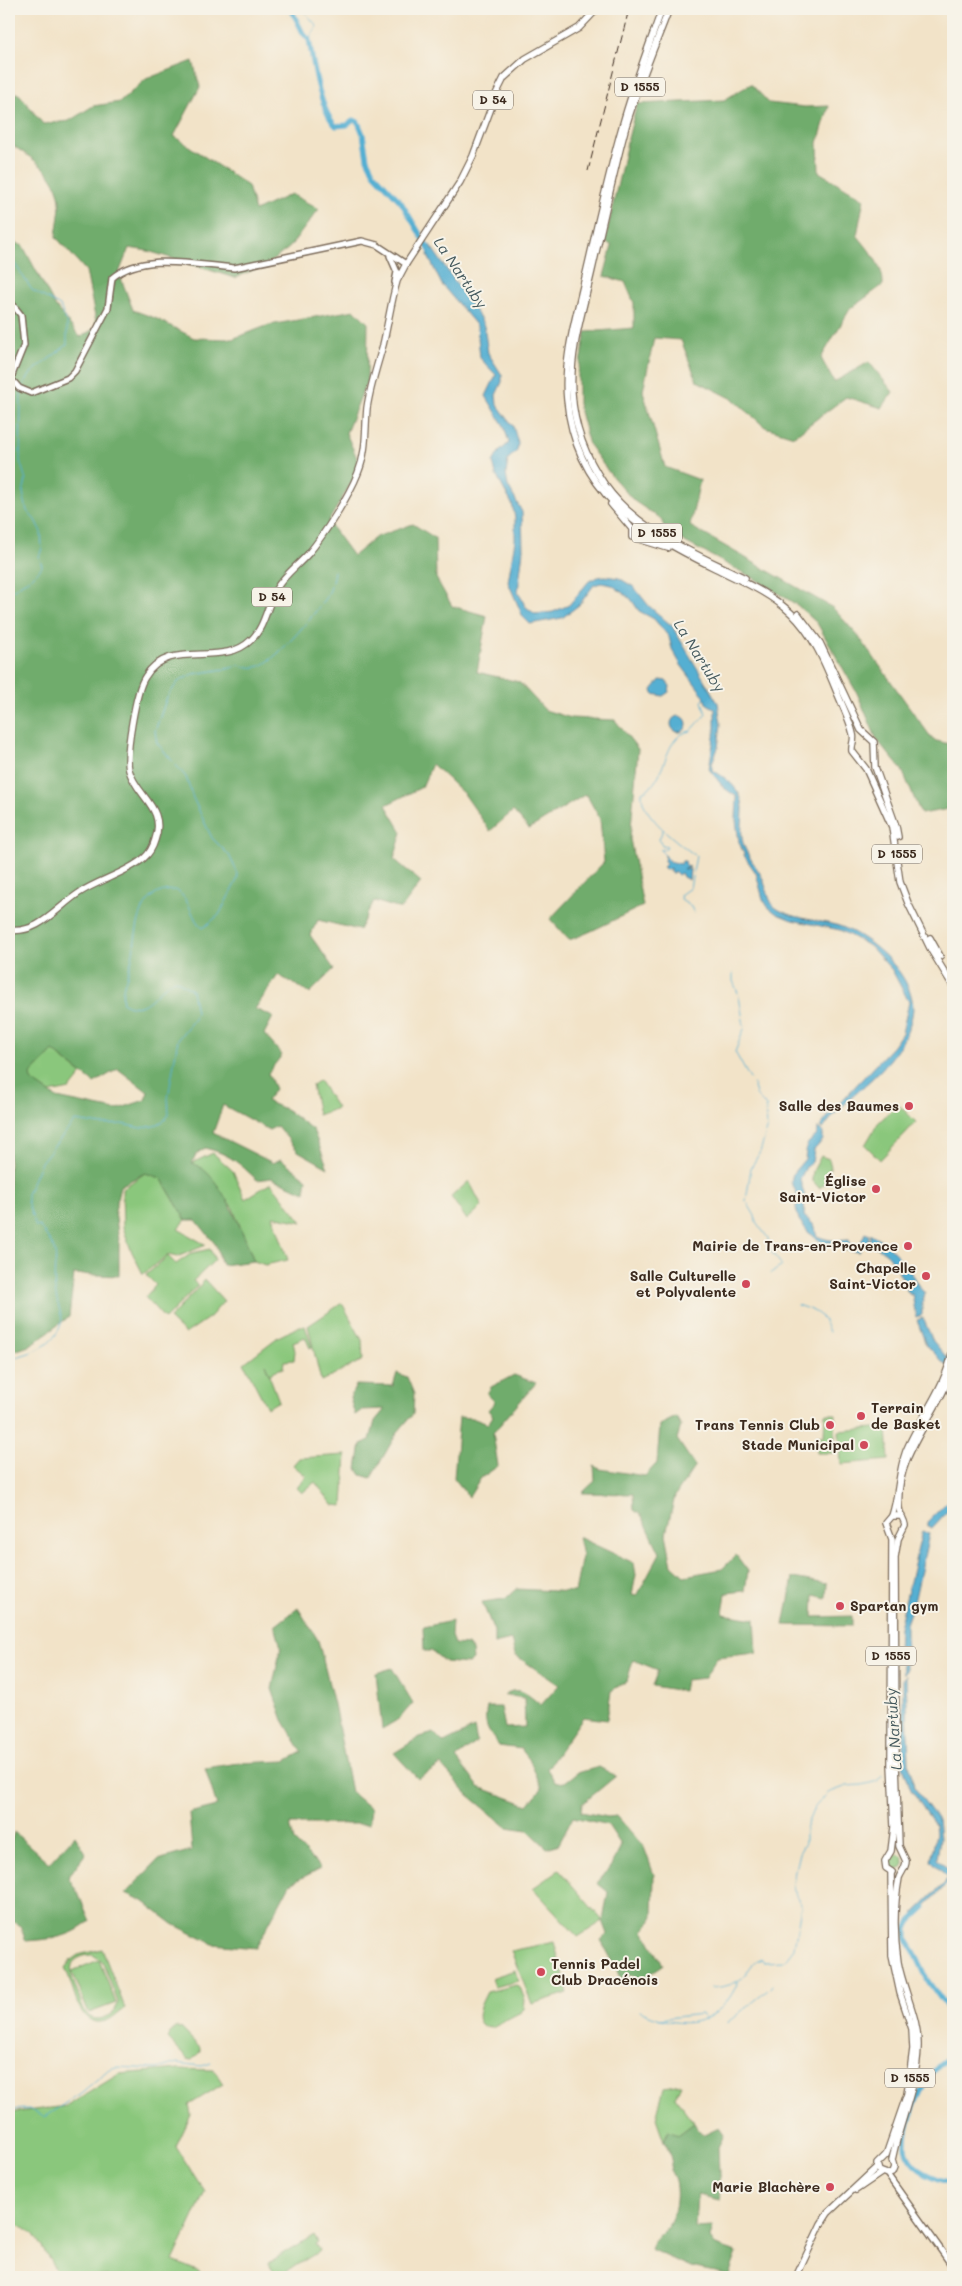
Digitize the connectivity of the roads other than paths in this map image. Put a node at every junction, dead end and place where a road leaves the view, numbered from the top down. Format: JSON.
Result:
{"nodes":[{"id":1,"x":597,"y":9,"type":"edge"},
{"id":2,"x":662,"y":9,"type":"edge"},
{"id":3,"x":669,"y":9,"type":"edge"},
{"id":4,"x":386,"y":251,"type":"junction"},
{"id":5,"x":395,"y":264,"type":"junction"},
{"id":6,"x":406,"y":264,"type":"junction"},
{"id":7,"x":394,"y":294,"type":"junction"},
{"id":8,"x":9,"y":300,"type":"edge"},
{"id":9,"x":607,"y":495,"type":"junction"},
{"id":10,"x":692,"y":557,"type":"junction"},
{"id":11,"x":866,"y":736,"type":"junction"},
{"id":12,"x":854,"y":740,"type":"junction"},
{"id":13,"x":874,"y":754,"type":"junction"},
{"id":14,"x":859,"y":758,"type":"junction"},
{"id":15,"x":9,"y":930,"type":"edge"},
{"id":16,"x":953,"y":980,"type":"edge"},
{"id":17,"x":953,"y":986,"type":"edge"},
{"id":18,"x":953,"y":1349,"type":"edge"},
{"id":19,"x":951,"y":1367,"type":"edge"},
{"id":20,"x":892,"y":1516,"type":"junction"},
{"id":21,"x":901,"y":1516,"type":"junction"},
{"id":22,"x":890,"y":1532,"type":"junction"},
{"id":23,"x":901,"y":1532,"type":"junction"},
{"id":24,"x":890,"y":1853,"type":"junction"},
{"id":25,"x":902,"y":1854,"type":"junction"},
{"id":26,"x":902,"y":1871,"type":"junction"},
{"id":27,"x":891,"y":1872,"type":"junction"},
{"id":28,"x":893,"y":1910,"type":"junction"},
{"id":29,"x":884,"y":2157,"type":"junction"},
{"id":30,"x":892,"y":2160,"type":"junction"},
{"id":31,"x":877,"y":2166,"type":"junction"},
{"id":32,"x":893,"y":2170,"type":"junction"},
{"id":33,"x":884,"y":2173,"type":"junction"},
{"id":34,"x":897,"y":2187,"type":"junction"},
{"id":35,"x":953,"y":2267,"type":"edge"},
{"id":36,"x":798,"y":2277,"type":"edge"}],
"edges":[{"from":1,"to":6,"type":"main road","number":"D 54"},
{"from":2,"to":9,"type":"main road","number":"D 1555"},
{"from":3,"to":11,"type":"main road","number":"D 1555"},
{"from":4,"to":5,"type":"main road"},
{"from":4,"to":6,"type":"main road"},
{"from":4,"to":8,"type":"main road"},
{"from":5,"to":6,"type":"main road"},
{"from":5,"to":7,"type":"main road"},
{"from":6,"to":7,"type":"main road","number":"D 54"},
{"from":7,"to":15,"type":"main road","number":"D 54"},
{"from":9,"to":10,"type":"main road","number":"D 1555"},
{"from":9,"to":10,"type":"main road"},
{"from":10,"to":12,"type":"main road","number":"D 1555"},
{"from":11,"to":12,"type":"main road"},
{"from":11,"to":13,"type":"main road"},
{"from":12,"to":14,"type":"main road"},
{"from":13,"to":14,"type":"main road"},
{"from":13,"to":16,"type":"main road","number":"D 1555"},
{"from":14,"to":17,"type":"main road","number":"D 1555"},
{"from":18,"to":19,"type":"main road"},
{"from":19,"to":20,"type":"main road"},
{"from":19,"to":21,"type":"main road"},
{"from":20,"to":21,"type":"main road"},
{"from":20,"to":22,"type":"main road"},
{"from":21,"to":23,"type":"main road"},
{"from":22,"to":23,"type":"main road"},
{"from":22,"to":24,"type":"main road","number":"D 1555"},
{"from":23,"to":25,"type":"main road","number":"D 1555"},
{"from":24,"to":25,"type":"main road"},
{"from":24,"to":27,"type":"main road"},
{"from":25,"to":26,"type":"main road"},
{"from":26,"to":27,"type":"main road"},
{"from":26,"to":28,"type":"main road","number":"D 1555"},
{"from":27,"to":28,"type":"main road","number":"D 1555"},
{"from":28,"to":29,"type":"main road","number":"D 1555"},
{"from":28,"to":30,"type":"main road","number":"D 1555"},
{"from":29,"to":30,"type":"main road"},
{"from":29,"to":31,"type":"main road"},
{"from":30,"to":32,"type":"main road"},
{"from":31,"to":33,"type":"main road"},
{"from":31,"to":36,"type":"main road"},
{"from":32,"to":33,"type":"main road"},
{"from":32,"to":34,"type":"main road"},
{"from":33,"to":34,"type":"main road"},
{"from":33,"to":36,"type":"main road"},
{"from":34,"to":35,"type":"main road"}]}
